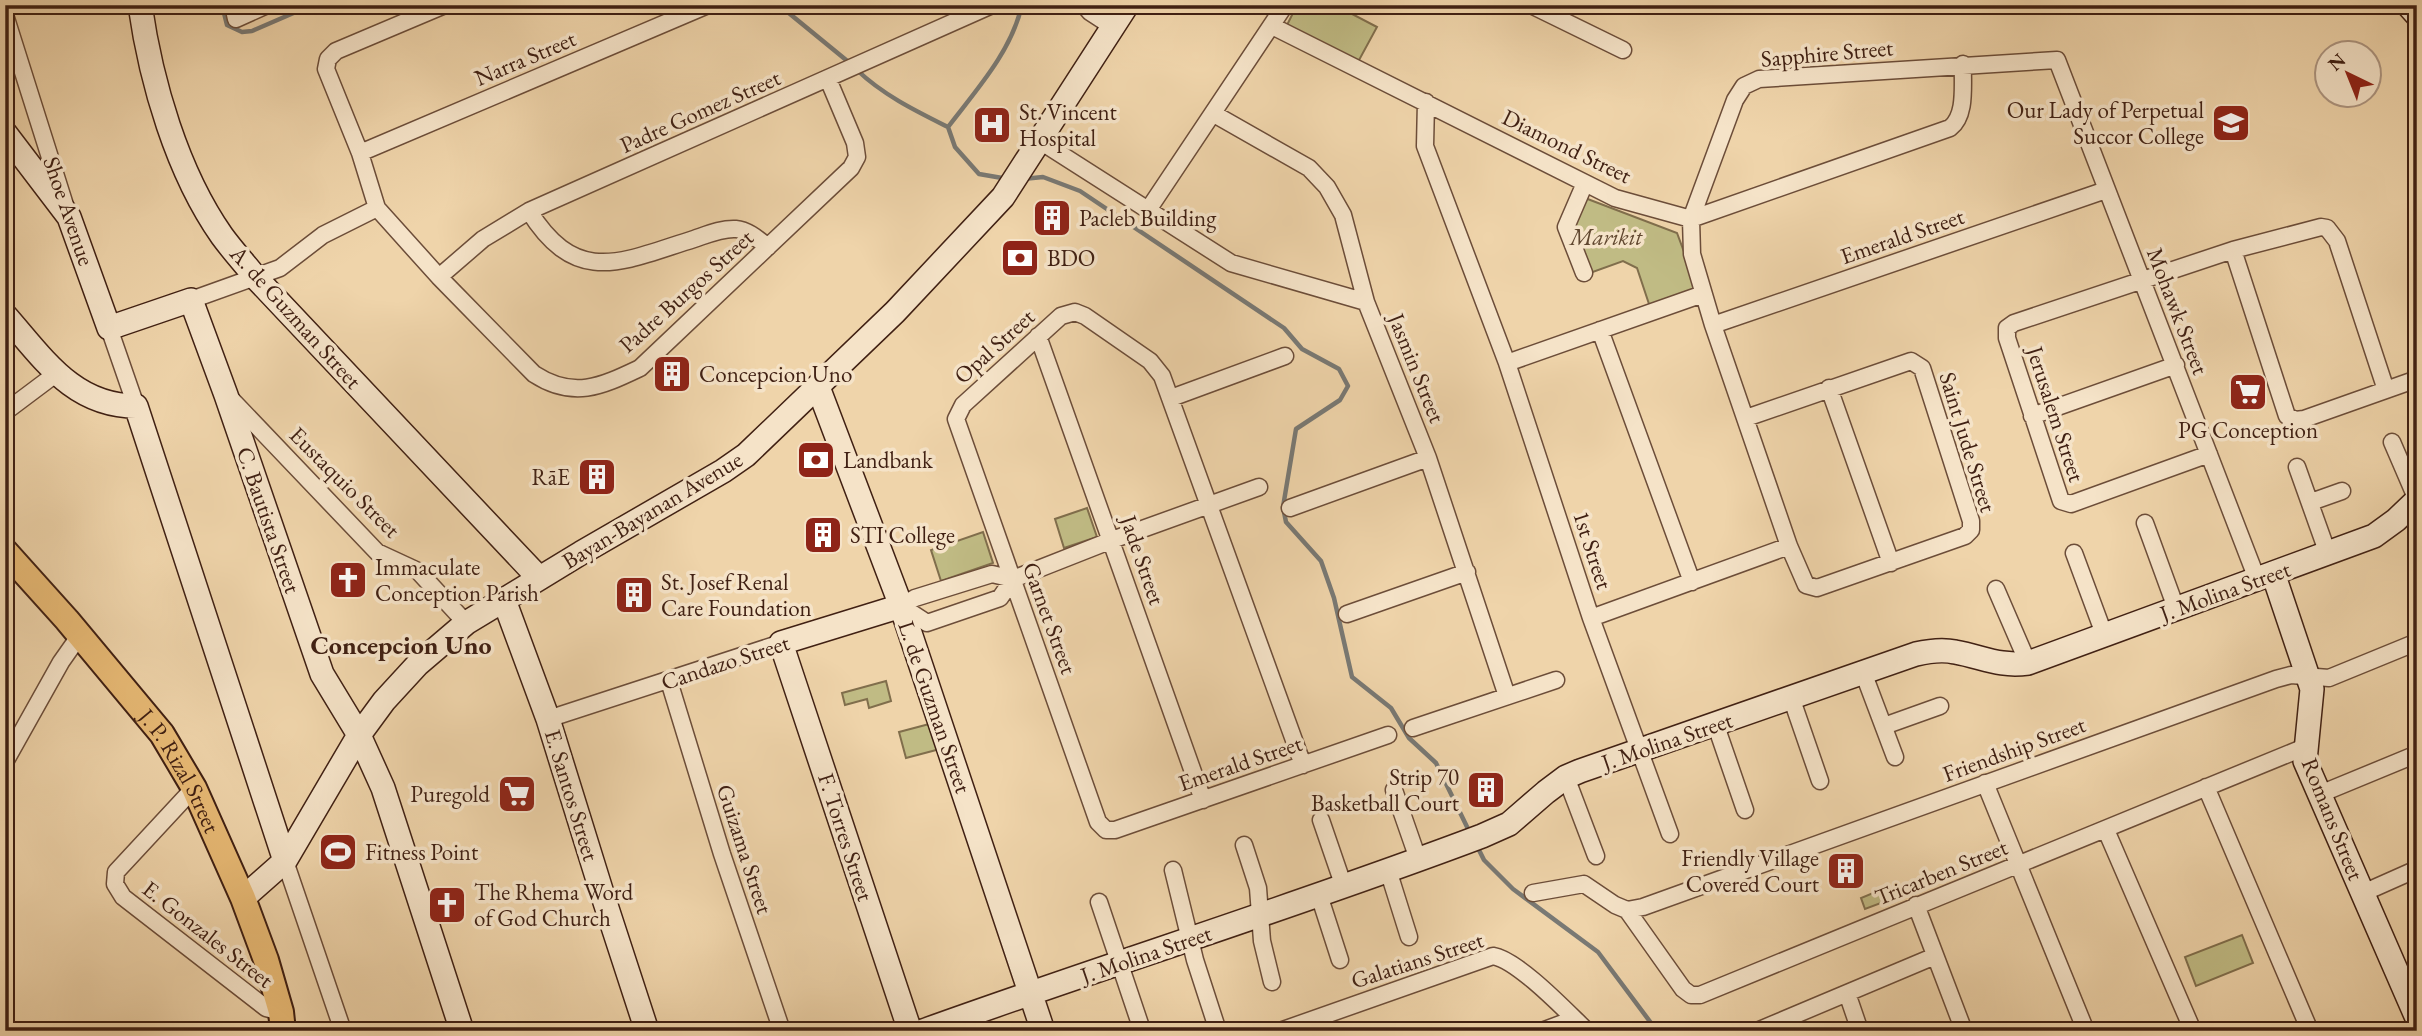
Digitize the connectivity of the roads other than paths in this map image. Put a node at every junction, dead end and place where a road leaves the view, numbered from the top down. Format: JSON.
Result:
{"nodes":[{"id":1,"x":139,"y":5,"type":"edge"},
{"id":2,"x":233,"y":5,"type":"edge"},
{"id":3,"x":267,"y":5,"type":"edge"},
{"id":4,"x":445,"y":5,"type":"edge"},
{"id":5,"x":708,"y":5,"type":"edge"},
{"id":6,"x":992,"y":5,"type":"edge"},
{"id":7,"x":1084,"y":5,"type":"edge"},
{"id":8,"x":1127,"y":5,"type":"edge"},
{"id":9,"x":1286,"y":5,"type":"edge"},
{"id":10,"x":1531,"y":5,"type":"edge"},
{"id":11,"x":2407,"y":5,"type":"edge"},
{"id":12,"x":5,"y":15,"type":"edge"},
{"id":13,"x":2417,"y":15,"type":"edge"},
{"id":14,"x":1272,"y":26,"type":"junction"},
{"id":15,"x":1113,"y":27,"type":"junction"},
{"id":16,"x":1623,"y":50,"type":"dead end"},
{"id":17,"x":2057,"y":60,"type":"joint"},
{"id":18,"x":1963,"y":64,"type":"junction"},
{"id":19,"x":828,"y":79,"type":"junction"},
{"id":20,"x":1426,"y":102,"type":"junction"},
{"id":21,"x":1214,"y":114,"type":"junction"},
{"id":22,"x":5,"y":133,"type":"edge"},
{"id":23,"x":1040,"y":141,"type":"junction"},
{"id":24,"x":360,"y":153,"type":"junction"},
{"id":25,"x":1585,"y":183,"type":"junction"},
{"id":26,"x":2106,"y":190,"type":"junction"},
{"id":27,"x":377,"y":208,"type":"junction"},
{"id":28,"x":1148,"y":210,"type":"junction"},
{"id":29,"x":529,"y":211,"type":"junction"},
{"id":30,"x":69,"y":217,"type":"junction"},
{"id":31,"x":1690,"y":219,"type":"junction"},
{"id":32,"x":768,"y":247,"type":"junction"},
{"id":33,"x":2233,"y":250,"type":"junction"},
{"id":34,"x":1584,"y":273,"type":"dead end"},
{"id":35,"x":439,"y":277,"type":"junction"},
{"id":36,"x":256,"y":278,"type":"junction"},
{"id":37,"x":2142,"y":279,"type":"junction"},
{"id":38,"x":1703,"y":294,"type":"junction"},
{"id":39,"x":191,"y":300,"type":"junction"},
{"id":40,"x":1366,"y":302,"type":"junction"},
{"id":41,"x":5,"y":315,"type":"edge"},
{"id":42,"x":1713,"y":325,"type":"junction"},
{"id":43,"x":109,"y":328,"type":"junction"},
{"id":44,"x":1600,"y":330,"type":"junction"},
{"id":45,"x":1038,"y":336,"type":"junction"},
{"id":46,"x":1285,"y":356,"type":"dead end"},
{"id":47,"x":1507,"y":363,"type":"junction"},
{"id":48,"x":2176,"y":365,"type":"junction"},
{"id":49,"x":57,"y":373,"type":"junction"},
{"id":50,"x":2417,"y":379,"type":"edge"},
{"id":51,"x":818,"y":387,"type":"junction"},
{"id":52,"x":1829,"y":388,"type":"junction"},
{"id":53,"x":2386,"y":390,"type":"junction"},
{"id":54,"x":226,"y":395,"type":"junction"},
{"id":55,"x":1171,"y":398,"type":"junction"},
{"id":56,"x":136,"y":406,"type":"junction"},
{"id":57,"x":5,"y":412,"type":"edge"},
{"id":58,"x":2032,"y":416,"type":"junction"},
{"id":59,"x":1746,"y":418,"type":"junction"},
{"id":60,"x":956,"y":419,"type":"joint"},
{"id":61,"x":2392,"y":442,"type":"dead end"},
{"id":62,"x":2209,"y":454,"type":"junction"},
{"id":63,"x":1428,"y":458,"type":"junction"},
{"id":64,"x":2297,"y":467,"type":"dead end"},
{"id":65,"x":1259,"y":487,"type":"dead end"},
{"id":66,"x":2342,"y":491,"type":"dead end"},
{"id":67,"x":2417,"y":500,"type":"edge"},
{"id":68,"x":2311,"y":502,"type":"junction"},
{"id":69,"x":1208,"y":505,"type":"junction"},
{"id":70,"x":1290,"y":509,"type":"dead end"},
{"id":71,"x":2145,"y":523,"type":"dead end"},
{"id":72,"x":1112,"y":540,"type":"junction"},
{"id":73,"x":1789,"y":546,"type":"junction"},
{"id":74,"x":5,"y":551,"type":"edge"},
{"id":75,"x":2074,"y":553,"type":"dead end"},
{"id":76,"x":2328,"y":554,"type":"junction"},
{"id":77,"x":1891,"y":563,"type":"junction"},
{"id":78,"x":1466,"y":572,"type":"junction"},
{"id":79,"x":2265,"y":576,"type":"junction"},
{"id":80,"x":539,"y":578,"type":"junction"},
{"id":81,"x":1013,"y":579,"type":"junction"},
{"id":82,"x":1692,"y":582,"type":"junction"},
{"id":83,"x":1996,"y":589,"type":"dead end"},
{"id":84,"x":504,"y":600,"type":"junction"},
{"id":85,"x":901,"y":606,"type":"junction"},
{"id":86,"x":2176,"y":608,"type":"junction"},
{"id":87,"x":1348,"y":614,"type":"dead end"},
{"id":88,"x":1591,"y":618,"type":"junction"},
{"id":89,"x":466,"y":623,"type":"junction"},
{"id":90,"x":2104,"y":634,"type":"junction"},
{"id":91,"x":80,"y":635,"type":"junction"},
{"id":92,"x":2417,"y":642,"type":"edge"},
{"id":93,"x":781,"y":643,"type":"junction"},
{"id":94,"x":2028,"y":663,"type":"junction"},
{"id":95,"x":1863,"y":672,"type":"junction"},
{"id":96,"x":2309,"y":677,"type":"junction"},
{"id":97,"x":1556,"y":680,"type":"dead end"},
{"id":98,"x":669,"y":681,"type":"junction"},
{"id":99,"x":1507,"y":696,"type":"junction"},
{"id":100,"x":1791,"y":697,"type":"junction"},
{"id":101,"x":1940,"y":706,"type":"dead end"},
{"id":102,"x":548,"y":719,"type":"junction"},
{"id":103,"x":1715,"y":723,"type":"junction"},
{"id":104,"x":1884,"y":726,"type":"junction"},
{"id":105,"x":1413,"y":728,"type":"dead end"},
{"id":106,"x":359,"y":735,"type":"junction"},
{"id":107,"x":1388,"y":735,"type":"dead end"},
{"id":108,"x":2305,"y":747,"type":"junction"},
{"id":109,"x":1640,"y":750,"type":"junction"},
{"id":110,"x":2417,"y":754,"type":"edge"},
{"id":111,"x":1895,"y":757,"type":"dead end"},
{"id":112,"x":5,"y":762,"type":"edge"},
{"id":113,"x":1303,"y":765,"type":"junction"},
{"id":114,"x":1566,"y":777,"type":"junction"},
{"id":115,"x":1820,"y":781,"type":"dead end"},
{"id":116,"x":1985,"y":783,"type":"junction"},
{"id":117,"x":2206,"y":786,"type":"junction"},
{"id":118,"x":194,"y":788,"type":"junction"},
{"id":119,"x":1394,"y":790,"type":"dead end"},
{"id":120,"x":2320,"y":794,"type":"junction"},
{"id":121,"x":1203,"y":800,"type":"junction"},
{"id":122,"x":1745,"y":810,"type":"dead end"},
{"id":123,"x":1321,"y":820,"type":"dead end"},
{"id":124,"x":1106,"y":830,"type":"joint"},
{"id":125,"x":2106,"y":830,"type":"junction"},
{"id":126,"x":1670,"y":834,"type":"dead end"},
{"id":127,"x":1244,"y":845,"type":"dead end"},
{"id":128,"x":1596,"y":856,"type":"dead end"},
{"id":129,"x":1418,"y":859,"type":"junction"},
{"id":130,"x":285,"y":861,"type":"junction"},
{"id":131,"x":2018,"y":866,"type":"junction"},
{"id":132,"x":1173,"y":870,"type":"dead end"},
{"id":133,"x":1388,"y":870,"type":"junction"},
{"id":134,"x":2417,"y":870,"type":"edge"},
{"id":135,"x":1344,"y":887,"type":"junction"},
{"id":136,"x":1533,"y":893,"type":"dead end"},
{"id":137,"x":2363,"y":893,"type":"junction"},
{"id":138,"x":1319,"y":895,"type":"junction"},
{"id":139,"x":243,"y":898,"type":"junction"},
{"id":140,"x":1099,"y":902,"type":"dead end"},
{"id":141,"x":1916,"y":905,"type":"junction"},
{"id":142,"x":1627,"y":910,"type":"junction"},
{"id":143,"x":1259,"y":916,"type":"junction"},
{"id":144,"x":1409,"y":937,"type":"dead end"},
{"id":145,"x":1190,"y":938,"type":"junction"},
{"id":146,"x":1935,"y":956,"type":"junction"},
{"id":147,"x":1340,"y":960,"type":"dead end"},
{"id":148,"x":1119,"y":964,"type":"junction"},
{"id":149,"x":1272,"y":982,"type":"dead end"},
{"id":150,"x":1031,"y":992,"type":"junction"},
{"id":151,"x":1847,"y":993,"type":"junction"},
{"id":152,"x":2417,"y":1017,"type":"edge"},
{"id":153,"x":1574,"y":1019,"type":"junction"},
{"id":154,"x":282,"y":1021,"type":"edge"},
{"id":155,"x":1141,"y":1027,"type":"dead end"},
{"id":156,"x":343,"y":1031,"type":"edge"},
{"id":157,"x":462,"y":1031,"type":"edge"},
{"id":158,"x":647,"y":1031,"type":"edge"},
{"id":159,"x":782,"y":1031,"type":"edge"},
{"id":160,"x":910,"y":1031,"type":"edge"},
{"id":161,"x":923,"y":1031,"type":"edge"},
{"id":162,"x":1043,"y":1031,"type":"edge"},
{"id":163,"x":1218,"y":1031,"type":"edge"},
{"id":164,"x":1280,"y":1031,"type":"edge"},
{"id":165,"x":1542,"y":1031,"type":"edge"},
{"id":166,"x":1587,"y":1031,"type":"edge"},
{"id":167,"x":1758,"y":1031,"type":"edge"},
{"id":168,"x":1860,"y":1031,"type":"edge"},
{"id":169,"x":1964,"y":1031,"type":"edge"},
{"id":170,"x":2086,"y":1031,"type":"edge"},
{"id":171,"x":2193,"y":1031,"type":"edge"},
{"id":172,"x":2310,"y":1031,"type":"edge"}],
"edges":[{"from":1,"to":36,"type":"street","name":"A. de Guzman Street"},
{"from":2,"to":3,"type":"street"},
{"from":4,"to":24,"type":"street"},
{"from":5,"to":24,"type":"street","name":"Narra Street"},
{"from":6,"to":19,"type":"street","name":"Padre Gomez Street"},
{"from":7,"to":15,"type":"street"},
{"from":8,"to":15,"type":"street","name":"Bayan-Bayanan Avenue"},
{"from":9,"to":14,"type":"street"},
{"from":10,"to":16,"type":"street"},
{"from":11,"to":13,"type":"street"},
{"from":12,"to":30,"type":"street","name":"Shoe Avenue"},
{"from":14,"to":20,"type":"street","name":"Diamond Street"},
{"from":14,"to":21,"type":"street"},
{"from":15,"to":23,"type":"street","name":"Bayan-Bayanan Avenue"},
{"from":17,"to":18,"type":"street","name":"Sapphire Street"},
{"from":17,"to":26,"type":"street","name":"Mohawk Street"},
{"from":18,"to":31,"type":"street"},
{"from":18,"to":31,"type":"street","name":"Sapphire Street"},
{"from":19,"to":29,"type":"street","name":"Padre Gomez Street"},
{"from":19,"to":32,"type":"street","name":"Padre Burgos Street"},
{"from":20,"to":25,"type":"street","name":"Diamond Street"},
{"from":20,"to":47,"type":"street","name":"1st Street"},
{"from":21,"to":28,"type":"street"},
{"from":21,"to":40,"type":"street","name":"Jasmin Street"},
{"from":22,"to":30,"type":"street"},
{"from":23,"to":28,"type":"street"},
{"from":23,"to":51,"type":"street","name":"Bayan-Bayanan Avenue"},
{"from":24,"to":27,"type":"street"},
{"from":25,"to":31,"type":"street","name":"Diamond Street"},
{"from":25,"to":34,"type":"street"},
{"from":26,"to":37,"type":"street","name":"Mohawk Street"},
{"from":26,"to":42,"type":"street","name":"Emerald Street"},
{"from":27,"to":35,"type":"street","name":"Padre Burgos Street"},
{"from":27,"to":36,"type":"street"},
{"from":28,"to":40,"type":"street"},
{"from":29,"to":32,"type":"street"},
{"from":29,"to":35,"type":"street","name":"Padre Gomez Street"},
{"from":30,"to":43,"type":"street","name":"Shoe Avenue"},
{"from":31,"to":38,"type":"street","name":"Sapphire Street"},
{"from":32,"to":35,"type":"street","name":"Padre Burgos Street"},
{"from":33,"to":37,"type":"street"},
{"from":33,"to":53,"type":"street"},
{"from":33,"to":53,"type":"street"},
{"from":36,"to":39,"type":"street"},
{"from":36,"to":80,"type":"street","name":"A. de Guzman Street"},
{"from":37,"to":48,"type":"street","name":"Mohawk Street"},
{"from":37,"to":58,"type":"street","name":"Jerusalem Street"},
{"from":38,"to":42,"type":"street","name":"Sapphire Street"},
{"from":38,"to":44,"type":"street"},
{"from":39,"to":43,"type":"street"},
{"from":39,"to":54,"type":"street","name":"C. Bautista Street"},
{"from":40,"to":63,"type":"street","name":"Jasmin Street"},
{"from":41,"to":49,"type":"street"},
{"from":42,"to":59,"type":"street","name":"Sapphire Street"},
{"from":43,"to":56,"type":"street","name":"Shoe Avenue"},
{"from":44,"to":47,"type":"street"},
{"from":44,"to":82,"type":"street"},
{"from":45,"to":55,"type":"street","name":"Opal Street"},
{"from":45,"to":60,"type":"street","name":"Opal Street"},
{"from":45,"to":72,"type":"street","name":"Jade Street"},
{"from":46,"to":55,"type":"street"},
{"from":47,"to":88,"type":"street","name":"1st Street"},
{"from":48,"to":58,"type":"street"},
{"from":48,"to":62,"type":"street","name":"Mohawk Street"},
{"from":49,"to":56,"type":"street"},
{"from":49,"to":57,"type":"street"},
{"from":50,"to":53,"type":"street"},
{"from":51,"to":80,"type":"street","name":"Bayan-Bayanan Avenue"},
{"from":51,"to":85,"type":"street","name":"L. de Guzman Street"},
{"from":52,"to":59,"type":"street","name":"Saint Jude Street"},
{"from":52,"to":77,"type":"street"},
{"from":52,"to":77,"type":"street","name":"Saint Jude Street"},
{"from":54,"to":89,"type":"street","name":"Eustaquio Street"},
{"from":54,"to":106,"type":"street","name":"C. Bautista Street"},
{"from":55,"to":69,"type":"street","name":"Opal Street"},
{"from":56,"to":130,"type":"street"},
{"from":58,"to":62,"type":"street","name":"Jerusalem Street"},
{"from":59,"to":73,"type":"street","name":"Saint Jude Street"},
{"from":60,"to":81,"type":"street","name":"Garnet Street"},
{"from":61,"to":67,"type":"street"},
{"from":62,"to":79,"type":"street","name":"Mohawk Street"},
{"from":63,"to":70,"type":"street"},
{"from":63,"to":78,"type":"street","name":"Jasmin Street"},
{"from":64,"to":68,"type":"street"},
{"from":65,"to":69,"type":"street"},
{"from":66,"to":68,"type":"street"},
{"from":67,"to":76,"type":"street","name":"J. Molina Street"},
{"from":68,"to":76,"type":"street"},
{"from":69,"to":72,"type":"street"},
{"from":69,"to":113,"type":"street","name":"Opal Street"},
{"from":71,"to":86,"type":"street"},
{"from":72,"to":81,"type":"street"},
{"from":72,"to":121,"type":"street","name":"Jade Street"},
{"from":73,"to":77,"type":"street","name":"Saint Jude Street"},
{"from":73,"to":82,"type":"street"},
{"from":74,"to":91,"type":"main road","name":"J. P. Rizal Street"},
{"from":75,"to":90,"type":"street"},
{"from":76,"to":79,"type":"street","name":"J. Molina Street"},
{"from":78,"to":87,"type":"street"},
{"from":78,"to":99,"type":"street","name":"Jasmin Street"},
{"from":79,"to":86,"type":"street","name":"J. Molina Street"},
{"from":79,"to":96,"type":"street","name":"Romans Street"},
{"from":80,"to":84,"type":"street","name":"Bayan-Bayanan Avenue"},
{"from":81,"to":85,"type":"street"},
{"from":81,"to":85,"type":"street"},
{"from":81,"to":124,"type":"street","name":"Garnet Street"},
{"from":82,"to":88,"type":"street"},
{"from":83,"to":94,"type":"street"},
{"from":84,"to":89,"type":"street","name":"Bayan-Bayanan Avenue"},
{"from":84,"to":102,"type":"street","name":"E. Santos Street"},
{"from":85,"to":93,"type":"street","name":"Candazo Street"},
{"from":85,"to":150,"type":"street","name":"L. de Guzman Street"},
{"from":86,"to":90,"type":"street","name":"J. Molina Street"},
{"from":88,"to":109,"type":"street","name":"1st Street"},
{"from":89,"to":106,"type":"street","name":"Bayan-Bayanan Avenue"},
{"from":90,"to":94,"type":"street","name":"J. Molina Street"},
{"from":91,"to":112,"type":"street"},
{"from":91,"to":118,"type":"main road","name":"J. P. Rizal Street"},
{"from":92,"to":96,"type":"street","name":"Friendship Street"},
{"from":93,"to":98,"type":"street","name":"Candazo Street"},
{"from":93,"to":160,"type":"street","name":"F. Torres Street"},
{"from":94,"to":95,"type":"street","name":"J. Molina Street"},
{"from":95,"to":100,"type":"street","name":"J. Molina Street"},
{"from":95,"to":104,"type":"street"},
{"from":96,"to":108,"type":"street","name":"Romans Street"},
{"from":96,"to":116,"type":"street","name":"Friendship Street"},
{"from":97,"to":99,"type":"street"},
{"from":98,"to":102,"type":"street","name":"Candazo Street"},
{"from":98,"to":159,"type":"street","name":"Guizama Street"},
{"from":99,"to":105,"type":"street"},
{"from":100,"to":103,"type":"street","name":"J. Molina Street"},
{"from":100,"to":115,"type":"street"},
{"from":101,"to":104,"type":"street"},
{"from":102,"to":158,"type":"street","name":"E. Santos Street"},
{"from":103,"to":109,"type":"street","name":"J. Molina Street"},
{"from":103,"to":122,"type":"street"},
{"from":104,"to":111,"type":"street"},
{"from":106,"to":130,"type":"street","name":"Bayan-Bayanan Avenue"},
{"from":106,"to":157,"type":"street","name":"C. Bautista Street"},
{"from":107,"to":113,"type":"street","name":"Emerald Street"},
{"from":108,"to":117,"type":"street","name":"Tricarben Street"},
{"from":108,"to":120,"type":"street","name":"Romans Street"},
{"from":109,"to":114,"type":"street","name":"J. Molina Street"},
{"from":109,"to":126,"type":"street","name":"1st Street"},
{"from":110,"to":120,"type":"street"},
{"from":113,"to":121,"type":"street","name":"Emerald Street"},
{"from":114,"to":128,"type":"street"},
{"from":114,"to":129,"type":"street","name":"J. Molina Street"},
{"from":116,"to":131,"type":"street"},
{"from":116,"to":142,"type":"street","name":"Friendship Street"},
{"from":117,"to":125,"type":"street","name":"Tricarben Street"},
{"from":117,"to":172,"type":"street"},
{"from":118,"to":139,"type":"main road","name":"J. P. Rizal Street"},
{"from":118,"to":154,"type":"street","name":"E. Gonzales Street"},
{"from":119,"to":129,"type":"street"},
{"from":120,"to":137,"type":"street","name":"Romans Street"},
{"from":121,"to":124,"type":"street","name":"Emerald Street"},
{"from":123,"to":135,"type":"street"},
{"from":125,"to":131,"type":"street","name":"Tricarben Street"},
{"from":125,"to":171,"type":"street"},
{"from":127,"to":143,"type":"street"},
{"from":129,"to":133,"type":"street","name":"J. Molina Street"},
{"from":130,"to":139,"type":"street","name":"Bayan-Bayanan Avenue"},
{"from":130,"to":156,"type":"street"},
{"from":131,"to":141,"type":"street","name":"Tricarben Street"},
{"from":131,"to":170,"type":"street"},
{"from":132,"to":145,"type":"street"},
{"from":133,"to":135,"type":"street","name":"J. Molina Street"},
{"from":133,"to":144,"type":"street"},
{"from":134,"to":137,"type":"street"},
{"from":135,"to":138,"type":"street","name":"J. Molina Street"},
{"from":136,"to":142,"type":"street"},
{"from":137,"to":152,"type":"street","name":"Romans Street"},
{"from":138,"to":143,"type":"street","name":"J. Molina Street"},
{"from":138,"to":147,"type":"street"},
{"from":139,"to":154,"type":"main road","name":"J. P. Rizal Street"},
{"from":140,"to":148,"type":"street"},
{"from":141,"to":142,"type":"street","name":"Tricarben Street"},
{"from":141,"to":146,"type":"street"},
{"from":143,"to":145,"type":"street","name":"J. Molina Street"},
{"from":143,"to":149,"type":"street"},
{"from":145,"to":148,"type":"street","name":"J. Molina Street"},
{"from":145,"to":163,"type":"street"},
{"from":146,"to":151,"type":"street"},
{"from":146,"to":169,"type":"street"},
{"from":148,"to":150,"type":"street","name":"J. Molina Street"},
{"from":148,"to":155,"type":"street"},
{"from":150,"to":161,"type":"street","name":"J. Molina Street"},
{"from":150,"to":162,"type":"street","name":"L. de Guzman Street"},
{"from":151,"to":167,"type":"street"},
{"from":151,"to":168,"type":"street"},
{"from":153,"to":164,"type":"street","name":"Galatians Street"},
{"from":153,"to":165,"type":"street"},
{"from":153,"to":166,"type":"street","name":"Galatians Street"}]}
